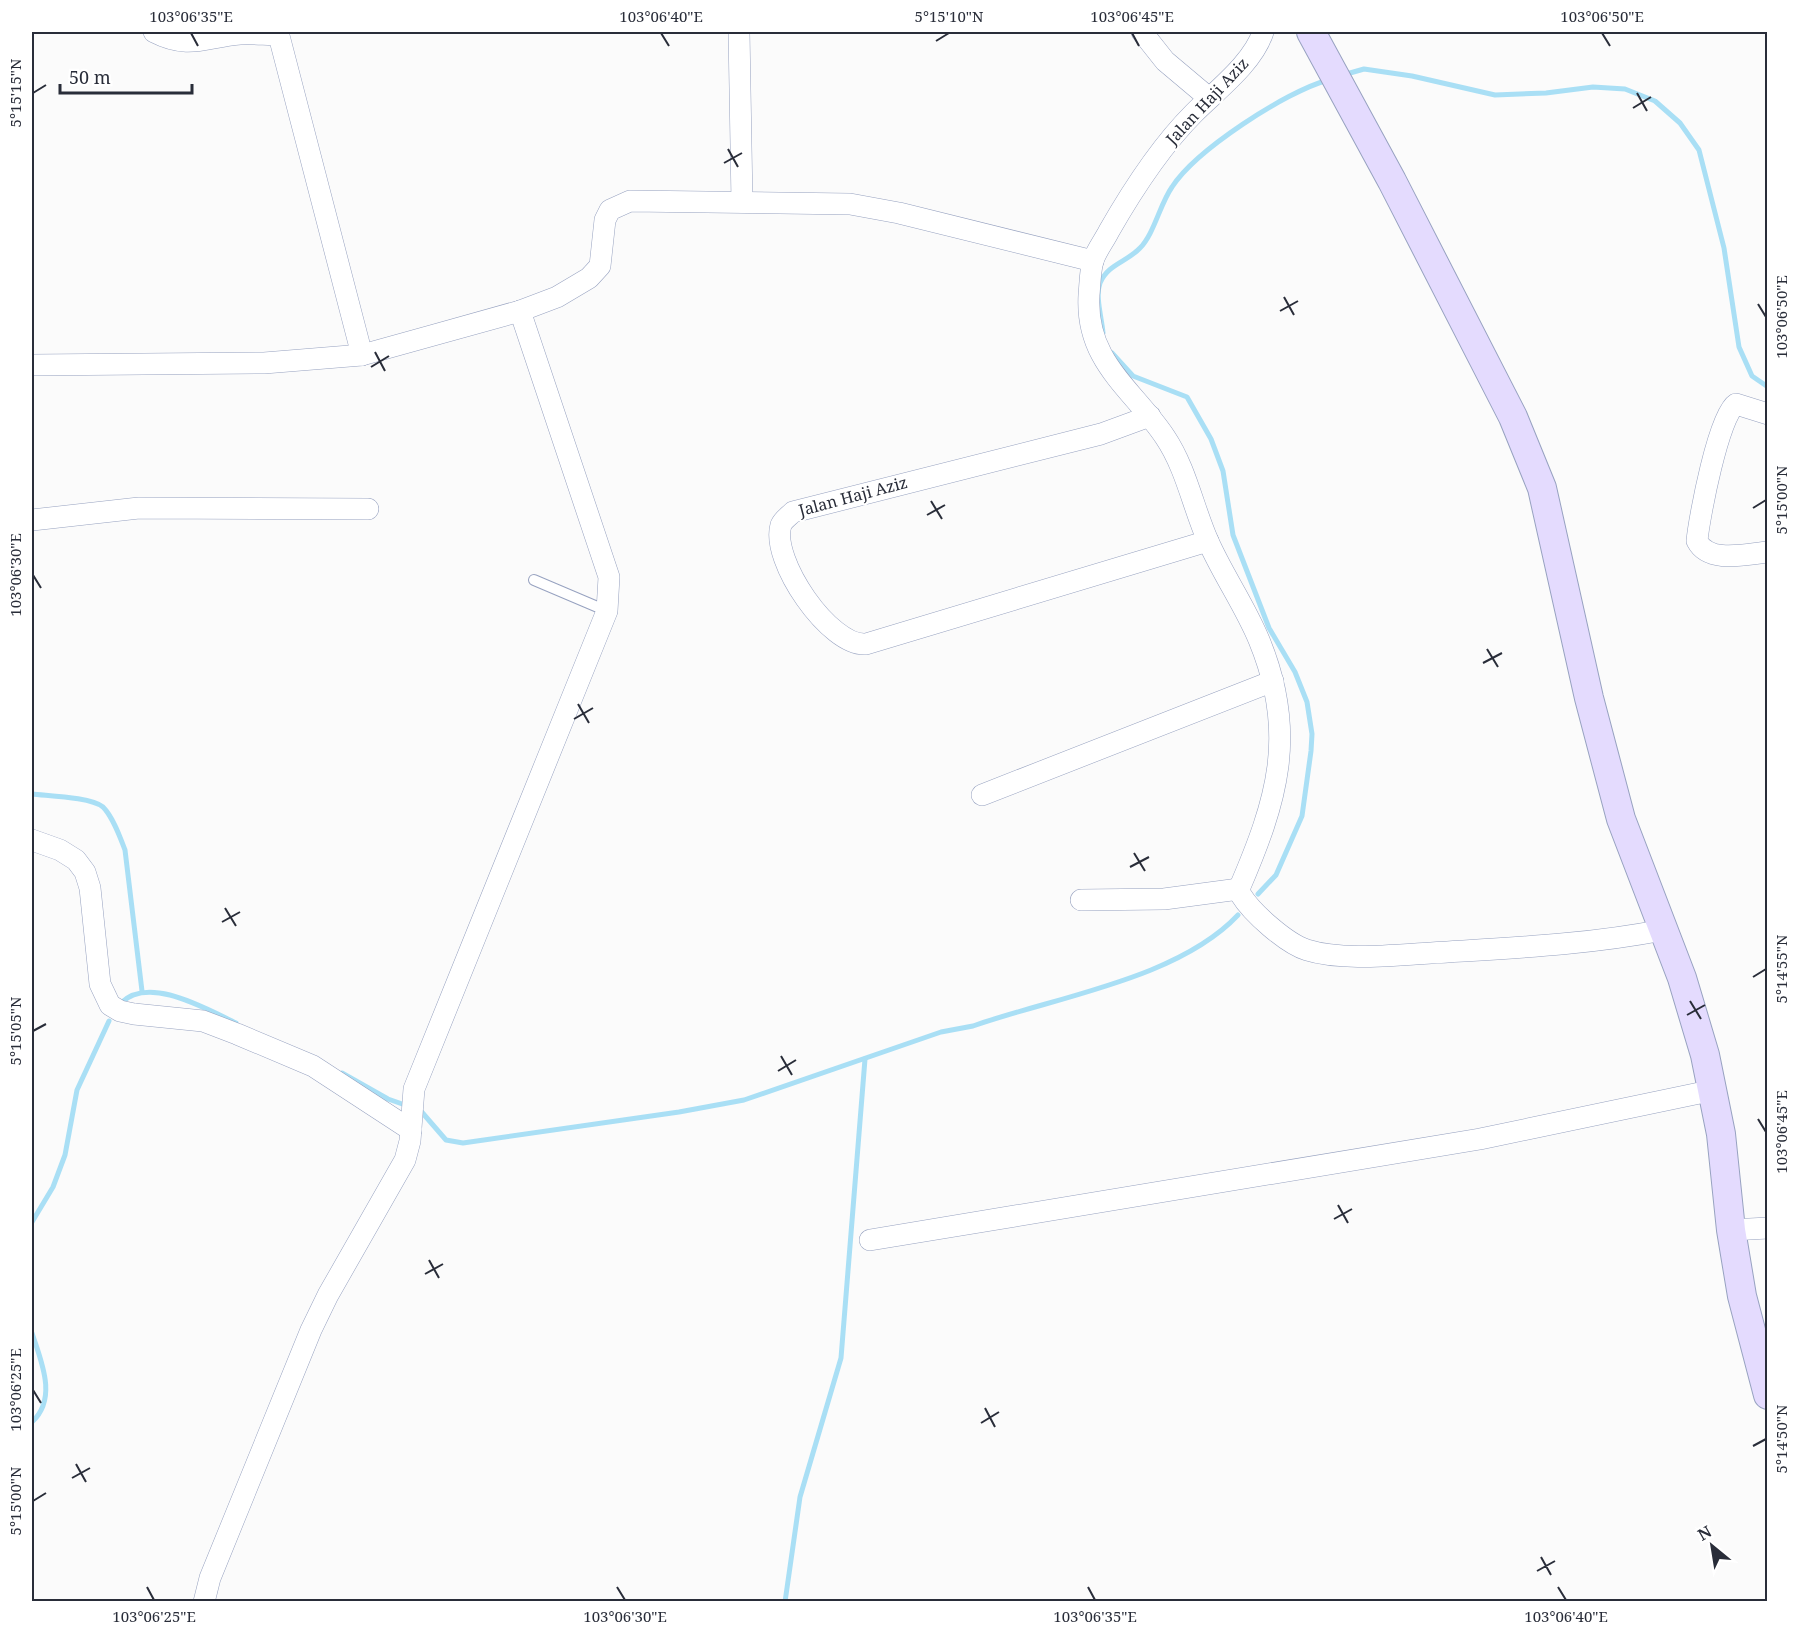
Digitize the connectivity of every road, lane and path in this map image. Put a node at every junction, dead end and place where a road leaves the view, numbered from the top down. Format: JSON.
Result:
{"nodes":[{"id":1,"x":154,"y":32,"type":"edge"},
{"id":2,"x":739,"y":32,"type":"edge"},
{"id":3,"x":1142,"y":32,"type":"edge"},
{"id":4,"x":1263,"y":32,"type":"edge"},
{"id":5,"x":278,"y":33,"type":"edge"},
{"id":6,"x":1315,"y":39,"type":"edge"},
{"id":7,"x":1209,"y":98,"type":"junction"},
{"id":8,"x":742,"y":202,"type":"junction"},
{"id":9,"x":1093,"y":261,"type":"junction"},
{"id":10,"x":520,"y":311,"type":"junction"},
{"id":11,"x":362,"y":355,"type":"junction"},
{"id":12,"x":32,"y":365,"type":"edge"},
{"id":13,"x":1767,"y":414,"type":"edge"},
{"id":14,"x":1150,"y":416,"type":"junction"},
{"id":15,"x":368,"y":509,"type":"dead end"},
{"id":16,"x":32,"y":520,"type":"edge"},
{"id":17,"x":1208,"y":541,"type":"junction"},
{"id":18,"x":1767,"y":552,"type":"edge"},
{"id":19,"x":534,"y":580,"type":"dead end"},
{"id":20,"x":607,"y":610,"type":"junction"},
{"id":21,"x":1273,"y":681,"type":"junction"},
{"id":22,"x":982,"y":795,"type":"dead end"},
{"id":23,"x":32,"y":840,"type":"edge"},
{"id":24,"x":1239,"y":889,"type":"junction"},
{"id":25,"x":1081,"y":900,"type":"dead end"},
{"id":26,"x":1663,"y":930,"type":"junction"},
{"id":27,"x":1714,"y":1090,"type":"junction"},
{"id":28,"x":411,"y":1122,"type":"junction"},
{"id":29,"x":1767,"y":1228,"type":"edge"},
{"id":30,"x":1731,"y":1230,"type":"junction"},
{"id":31,"x":870,"y":1240,"type":"dead end"},
{"id":32,"x":1767,"y":1395,"type":"edge"},
{"id":33,"x":204,"y":1602,"type":"edge"}],
"edges":[{"from":1,"to":5,"type":"street"},
{"from":2,"to":8,"type":"street"},
{"from":3,"to":7,"type":"street"},
{"from":4,"to":7,"type":"street","name":"Jalan Haji Aziz"},
{"from":5,"to":11,"type":"street"},
{"from":6,"to":26,"type":"street"},
{"from":7,"to":9,"type":"street","name":"Jalan Haji Aziz"},
{"from":8,"to":9,"type":"street"},
{"from":8,"to":10,"type":"street"},
{"from":9,"to":14,"type":"street"},
{"from":10,"to":11,"type":"street"},
{"from":10,"to":20,"type":"street"},
{"from":11,"to":12,"type":"street"},
{"from":13,"to":18,"type":"street"},
{"from":14,"to":17,"type":"street"},
{"from":14,"to":17,"type":"street","name":"Jalan Haji Aziz"},
{"from":15,"to":16,"type":"street"},
{"from":17,"to":21,"type":"street"},
{"from":19,"to":20,"type":"lane"},
{"from":20,"to":28,"type":"street"},
{"from":21,"to":22,"type":"street"},
{"from":21,"to":24,"type":"street"},
{"from":23,"to":28,"type":"street"},
{"from":24,"to":25,"type":"street"},
{"from":24,"to":26,"type":"street"},
{"from":26,"to":27,"type":"street"},
{"from":27,"to":30,"type":"street"},
{"from":27,"to":31,"type":"street"},
{"from":28,"to":33,"type":"street"},
{"from":29,"to":30,"type":"street"},
{"from":30,"to":32,"type":"street"}]}
